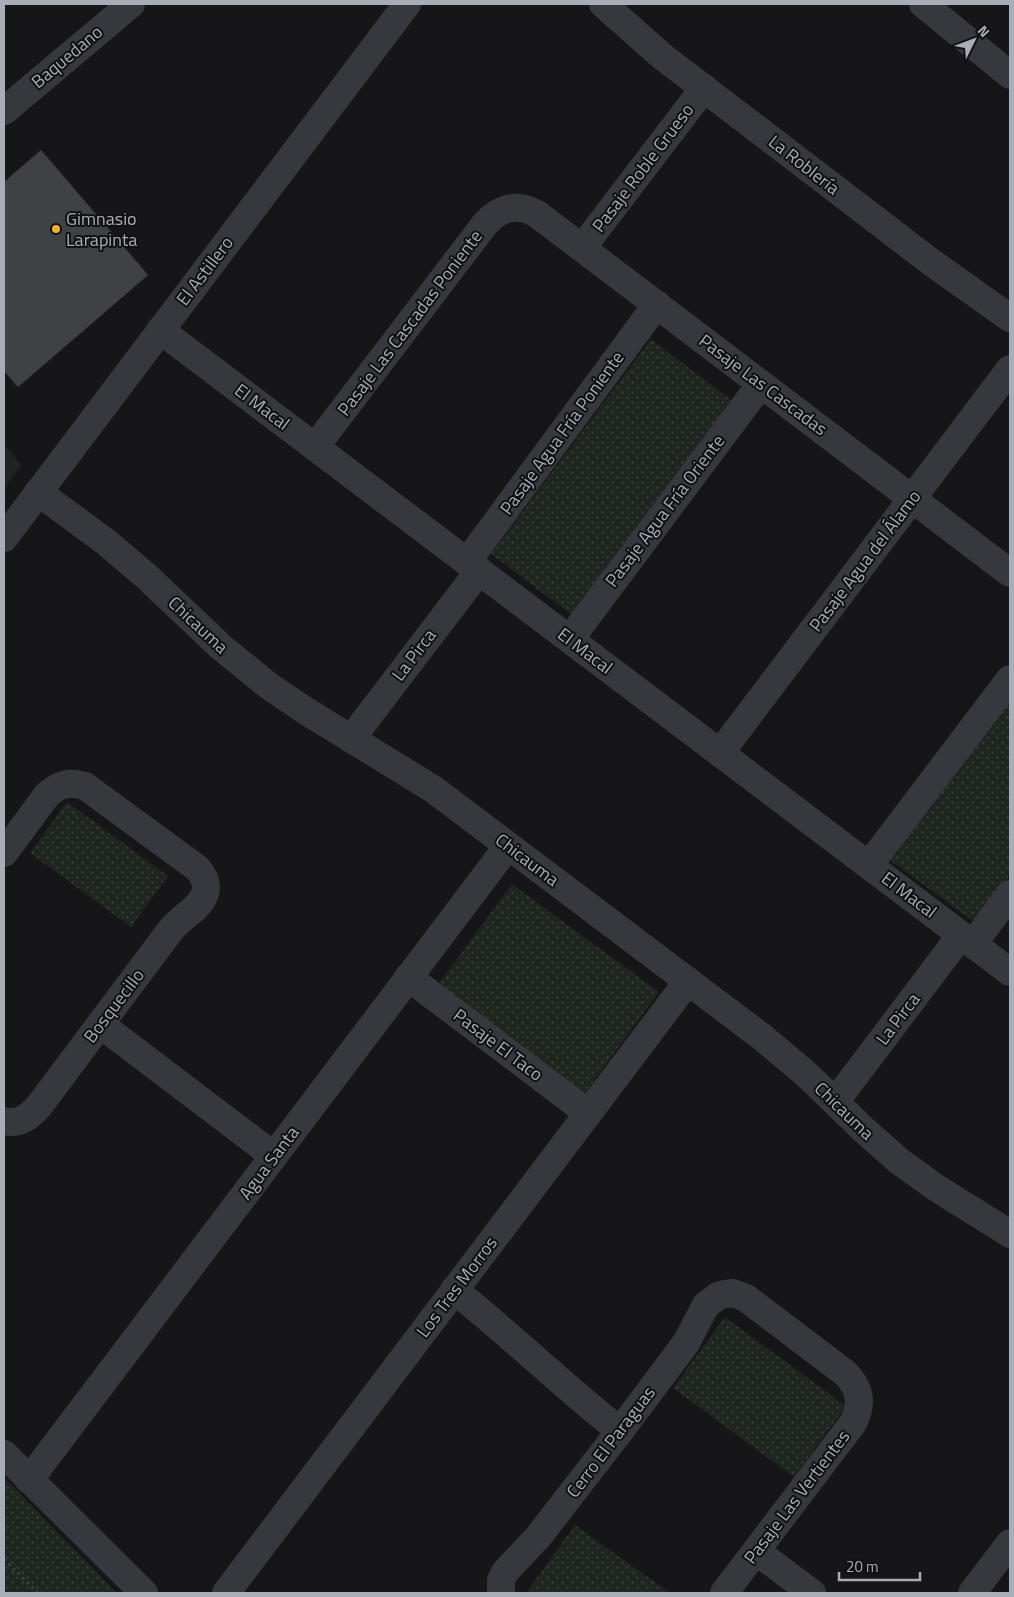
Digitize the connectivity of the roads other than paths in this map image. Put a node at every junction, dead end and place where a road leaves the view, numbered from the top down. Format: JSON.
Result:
{"nodes":[{"id":1,"x":131,"y":4,"type":"edge"},
{"id":2,"x":407,"y":4,"type":"edge"},
{"id":3,"x":603,"y":4,"type":"edge"},
{"id":4,"x":923,"y":4,"type":"edge"},
{"id":5,"x":1010,"y":75,"type":"edge"},
{"id":6,"x":704,"y":88,"type":"junction"},
{"id":7,"x":4,"y":111,"type":"edge"},
{"id":8,"x":511,"y":208,"type":"joint"},
{"id":9,"x":582,"y":248,"type":"junction"},
{"id":10,"x":657,"y":304,"type":"junction"},
{"id":11,"x":1010,"y":318,"type":"edge"},
{"id":12,"x":160,"y":330,"type":"junction"},
{"id":13,"x":1010,"y":369,"type":"edge"},
{"id":14,"x":761,"y":384,"type":"junction"},
{"id":15,"x":315,"y":447,"type":"junction"},
{"id":16,"x":38,"y":492,"type":"junction"},
{"id":17,"x":912,"y":498,"type":"junction"},
{"id":18,"x":4,"y":538,"type":"edge"},
{"id":19,"x":473,"y":566,"type":"junction"},
{"id":20,"x":1010,"y":573,"type":"edge"},
{"id":21,"x":570,"y":639,"type":"junction"},
{"id":22,"x":1010,"y":679,"type":"edge"},
{"id":23,"x":351,"y":738,"type":"junction"},
{"id":24,"x":720,"y":753,"type":"junction"},
{"id":25,"x":508,"y":846,"type":"junction"},
{"id":26,"x":4,"y":853,"type":"edge"},
{"id":27,"x":869,"y":865,"type":"junction"},
{"id":28,"x":1010,"y":894,"type":"edge"},
{"id":29,"x":967,"y":939,"type":"junction"},
{"id":30,"x":1010,"y":972,"type":"edge"},
{"id":31,"x":408,"y":977,"type":"junction"},
{"id":32,"x":688,"y":981,"type":"junction"},
{"id":33,"x":100,"y":1024,"type":"junction"},
{"id":34,"x":836,"y":1102,"type":"junction"},
{"id":35,"x":588,"y":1113,"type":"junction"},
{"id":36,"x":10,"y":1122,"type":"edge"},
{"id":37,"x":274,"y":1156,"type":"junction"},
{"id":38,"x":1010,"y":1234,"type":"edge"},
{"id":39,"x":454,"y":1290,"type":"junction"},
{"id":40,"x":859,"y":1397,"type":"joint"},
{"id":41,"x":620,"y":1431,"type":"junction"},
{"id":42,"x":4,"y":1454,"type":"edge"},
{"id":43,"x":29,"y":1480,"type":"junction"},
{"id":44,"x":1010,"y":1543,"type":"edge"},
{"id":45,"x":756,"y":1551,"type":"junction"},
{"id":46,"x":144,"y":1593,"type":"edge"},
{"id":47,"x":226,"y":1593,"type":"edge"},
{"id":48,"x":500,"y":1593,"type":"edge"},
{"id":49,"x":724,"y":1593,"type":"edge"},
{"id":50,"x":812,"y":1593,"type":"edge"},
{"id":51,"x":972,"y":1593,"type":"edge"}],
"edges":[{"from":1,"to":7,"type":"street","name":"Baquedano"},
{"from":2,"to":12,"type":"street","name":"El Astillero"},
{"from":3,"to":6,"type":"street","name":"La Roblería"},
{"from":4,"to":5,"type":"street"},
{"from":6,"to":9,"type":"street","name":"Pasaje Roble Grueso"},
{"from":6,"to":11,"type":"street","name":"La Roblería"},
{"from":8,"to":9,"type":"street","name":"Pasaje Las Cascadas"},
{"from":8,"to":15,"type":"street","name":"Pasaje Las Cascadas Poniente"},
{"from":9,"to":10,"type":"street","name":"Pasaje Las Cascadas"},
{"from":10,"to":14,"type":"street","name":"Pasaje Las Cascadas"},
{"from":10,"to":19,"type":"street","name":"Pasaje Agua Fría Poniente"},
{"from":12,"to":15,"type":"street","name":"El Macal"},
{"from":12,"to":16,"type":"street","name":"El Astillero"},
{"from":13,"to":17,"type":"street","name":"Pasaje Agua del Álamo"},
{"from":14,"to":17,"type":"street","name":"Pasaje Las Cascadas"},
{"from":14,"to":21,"type":"street","name":"Pasaje Agua Fría Oriente"},
{"from":15,"to":19,"type":"street","name":"El Macal"},
{"from":16,"to":18,"type":"street","name":"El Astillero"},
{"from":16,"to":23,"type":"street","name":"Chicauma"},
{"from":17,"to":20,"type":"street","name":"Pasaje Las Cascadas"},
{"from":17,"to":24,"type":"street","name":"Pasaje Agua del Álamo"},
{"from":19,"to":21,"type":"street","name":"El Macal"},
{"from":19,"to":23,"type":"street","name":"La Pirca"},
{"from":21,"to":24,"type":"street","name":"El Macal"},
{"from":22,"to":27,"type":"street"},
{"from":23,"to":25,"type":"street","name":"Chicauma"},
{"from":24,"to":27,"type":"street","name":"El Macal"},
{"from":25,"to":31,"type":"street","name":"Agua Santa"},
{"from":25,"to":32,"type":"street","name":"Chicauma"},
{"from":26,"to":33,"type":"street","name":"Bosquecillo"},
{"from":27,"to":29,"type":"street","name":"El Macal"},
{"from":28,"to":29,"type":"street","name":"La Pirca"},
{"from":29,"to":30,"type":"street","name":"El Macal"},
{"from":29,"to":34,"type":"street","name":"La Pirca"},
{"from":31,"to":35,"type":"street","name":"Pasaje El Taco"},
{"from":31,"to":37,"type":"street","name":"Agua Santa"},
{"from":32,"to":34,"type":"street","name":"Chicauma"},
{"from":32,"to":35,"type":"street","name":"Los Tres Morros"},
{"from":33,"to":36,"type":"street","name":"Bosquecillo"},
{"from":33,"to":37,"type":"street"},
{"from":34,"to":38,"type":"street","name":"Chicauma"},
{"from":35,"to":39,"type":"street","name":"Los Tres Morros"},
{"from":37,"to":43,"type":"street","name":"Agua Santa"},
{"from":39,"to":41,"type":"street"},
{"from":39,"to":47,"type":"street","name":"Los Tres Morros"},
{"from":40,"to":41,"type":"street","name":"Cerro El Paraguas"},
{"from":40,"to":45,"type":"street","name":"Pasaje Las Vertientes"},
{"from":41,"to":48,"type":"street","name":"Cerro El Paraguas"},
{"from":42,"to":43,"type":"street"},
{"from":43,"to":46,"type":"street"},
{"from":44,"to":51,"type":"street"},
{"from":45,"to":49,"type":"street","name":"Pasaje Las Vertientes"},
{"from":45,"to":50,"type":"street"}]}
